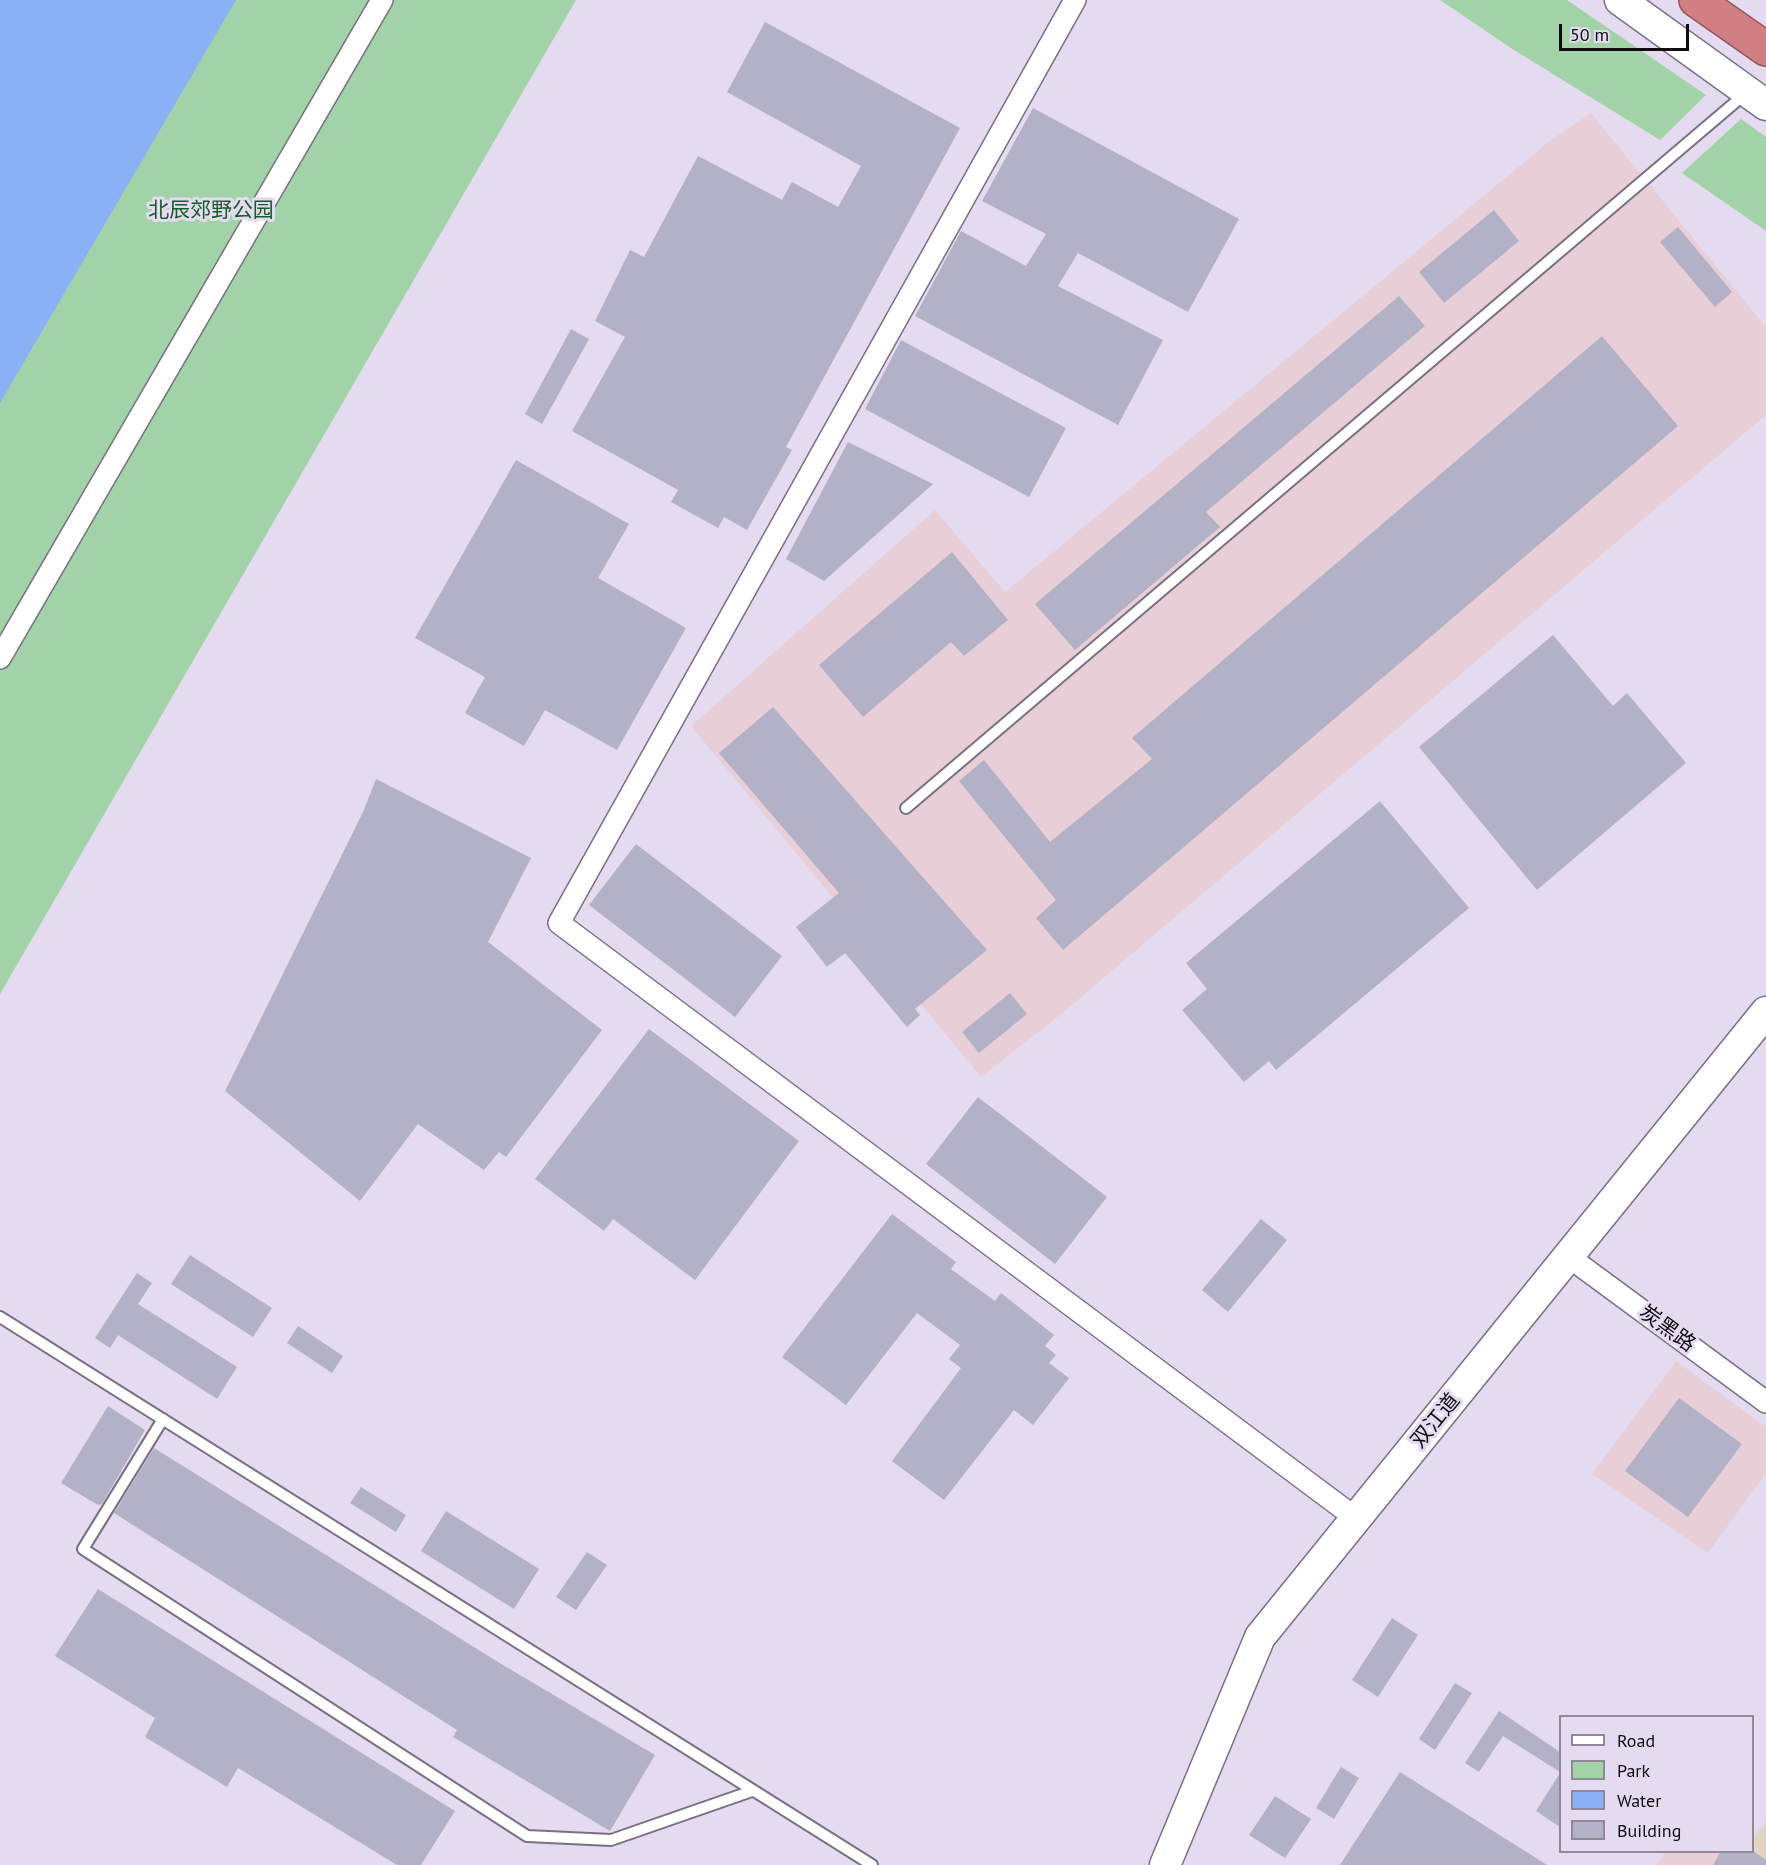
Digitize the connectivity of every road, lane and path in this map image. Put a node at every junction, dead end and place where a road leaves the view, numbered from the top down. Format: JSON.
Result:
{"nodes":[{"id":1,"x":382,"y":0,"type":"edge"},
{"id":2,"x":1075,"y":0,"type":"edge"},
{"id":3,"x":1620,"y":0,"type":"edge"},
{"id":4,"x":1696,"y":0,"type":"edge"},
{"id":5,"x":1766,"y":49,"type":"edge"},
{"id":6,"x":1757,"y":98,"type":"edge"},
{"id":7,"x":0,"y":657,"type":"edge"},
{"id":8,"x":906,"y":808,"type":"dead end"},
{"id":9,"x":1766,"y":1012,"type":"edge"},
{"id":10,"x":1569,"y":1257,"type":"junction"},
{"id":11,"x":0,"y":1317,"type":"edge"},
{"id":12,"x":1766,"y":1402,"type":"edge"},
{"id":13,"x":163,"y":1419,"type":"junction"},
{"id":14,"x":1358,"y":1519,"type":"junction"},
{"id":15,"x":752,"y":1791,"type":"junction"},
{"id":16,"x":872,"y":1865,"type":"edge"},
{"id":17,"x":1165,"y":1865,"type":"edge"}],
"edges":[{"from":1,"to":7,"type":"street"},
{"from":2,"to":14,"type":"street"},
{"from":3,"to":6,"type":"main road"},
{"from":4,"to":5,"type":"highway"},
{"from":6,"to":8,"type":"lane"},
{"from":9,"to":10,"type":"main road","name":"双江道"},
{"from":10,"to":12,"type":"street","name":"炭黑路"},
{"from":10,"to":14,"type":"main road","name":"双江道"},
{"from":11,"to":13,"type":"lane"},
{"from":13,"to":15,"type":"lane"},
{"from":13,"to":15,"type":"lane"},
{"from":14,"to":17,"type":"main road","name":"双江道"},
{"from":15,"to":16,"type":"lane"}]}
